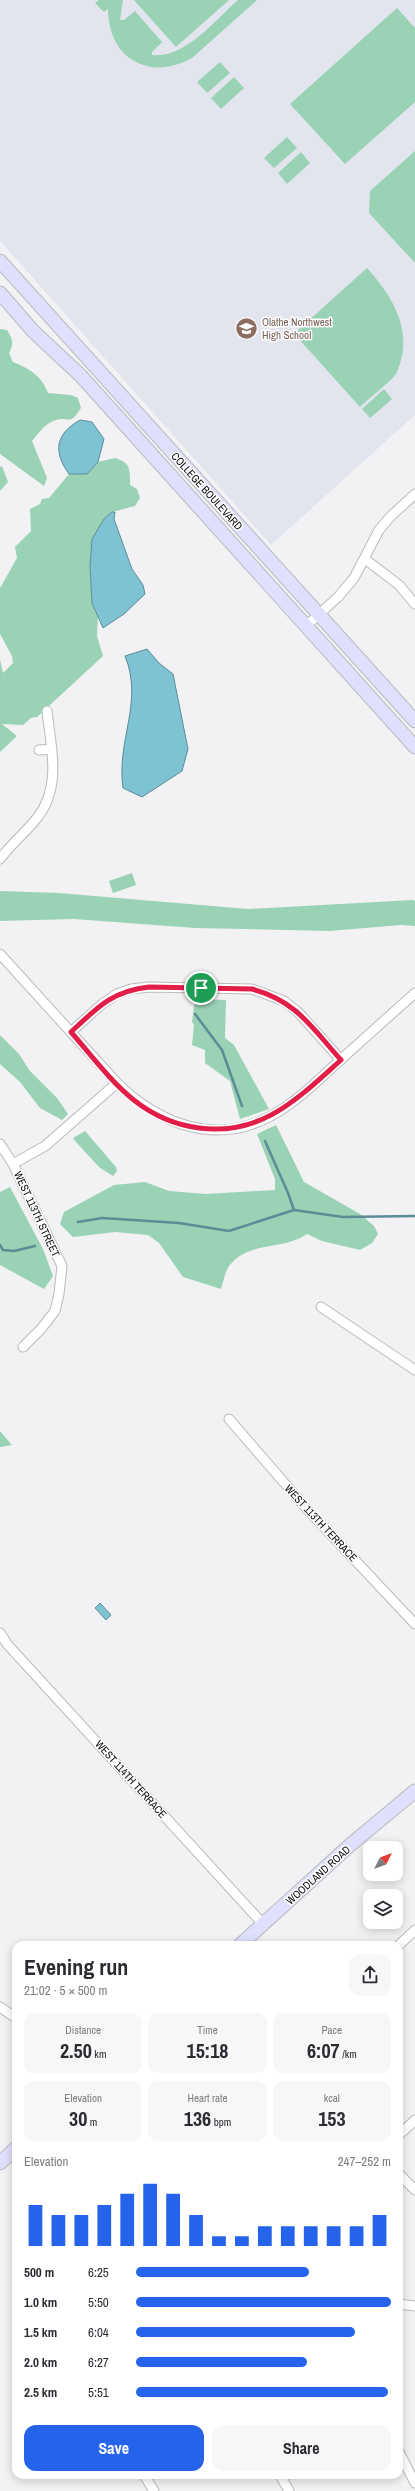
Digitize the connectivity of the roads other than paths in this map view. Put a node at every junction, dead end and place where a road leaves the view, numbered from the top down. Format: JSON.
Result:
{"nodes":[{"id":1,"x":0,"y":260,"type":"edge"},
{"id":2,"x":0,"y":293,"type":"edge"},
{"id":3,"x":415,"y":494,"type":"edge"},
{"id":4,"x":365,"y":559,"type":"junction"},
{"id":5,"x":415,"y":604,"type":"edge"},
{"id":6,"x":318,"y":615,"type":"junction"},
{"id":7,"x":306,"y":626,"type":"junction"},
{"id":8,"x":47,"y":711,"type":"dead end"},
{"id":9,"x":415,"y":721,"type":"edge"},
{"id":10,"x":415,"y":747,"type":"edge"},
{"id":11,"x":52,"y":749,"type":"junction"},
{"id":12,"x":39,"y":750,"type":"dead end"},
{"id":13,"x":0,"y":859,"type":"edge"},
{"id":14,"x":0,"y":954,"type":"edge"},
{"id":15,"x":415,"y":993,"type":"edge"},
{"id":16,"x":71,"y":1032,"type":"junction"},
{"id":17,"x":341,"y":1060,"type":"junction"},
{"id":18,"x":117,"y":1083,"type":"junction"},
{"id":19,"x":0,"y":1144,"type":"edge"},
{"id":20,"x":13,"y":1164,"type":"junction"},
{"id":21,"x":321,"y":1307,"type":"dead end"},
{"id":22,"x":23,"y":1347,"type":"dead end"},
{"id":23,"x":415,"y":1370,"type":"edge"},
{"id":24,"x":229,"y":1419,"type":"dead end"},
{"id":25,"x":415,"y":1624,"type":"edge"},
{"id":26,"x":0,"y":1633,"type":"edge"},
{"id":27,"x":415,"y":1791,"type":"edge"},
{"id":28,"x":264,"y":1924,"type":"junction"},
{"id":29,"x":415,"y":1930,"type":"edge"},
{"id":30,"x":245,"y":1941,"type":"edge"},
{"id":31,"x":403,"y":1941,"type":"edge"},
{"id":32,"x":0,"y":2007,"type":"edge"},
{"id":33,"x":12,"y":2015,"type":"edge"},
{"id":34,"x":415,"y":2120,"type":"edge"},
{"id":35,"x":403,"y":2131,"type":"edge"},
{"id":36,"x":12,"y":2152,"type":"edge"},
{"id":37,"x":0,"y":2163,"type":"edge"},
{"id":38,"x":403,"y":2178,"type":"edge"},
{"id":39,"x":415,"y":2190,"type":"edge"},
{"id":40,"x":403,"y":2304,"type":"edge"},
{"id":41,"x":415,"y":2306,"type":"edge"},
{"id":42,"x":403,"y":2460,"type":"edge"},
{"id":43,"x":146,"y":2479,"type":"edge"},
{"id":44,"x":282,"y":2479,"type":"edge"},
{"id":45,"x":415,"y":2483,"type":"edge"},
{"id":46,"x":154,"y":2491,"type":"edge"},
{"id":47,"x":289,"y":2491,"type":"edge"}],
"edges":[{"from":1,"to":6,"type":"main road","name":"COLLEGE BOULEVARD"},
{"from":2,"to":7,"type":"main road","name":"COLLEGE BOULEVARD"},
{"from":3,"to":4,"type":"street"},
{"from":4,"to":5,"type":"street"},
{"from":4,"to":6,"type":"street"},
{"from":6,"to":7,"type":"street"},
{"from":6,"to":9,"type":"main road","name":"COLLEGE BOULEVARD"},
{"from":7,"to":10,"type":"main road","name":"COLLEGE BOULEVARD"},
{"from":8,"to":11,"type":"street"},
{"from":11,"to":12,"type":"street"},
{"from":11,"to":13,"type":"street"},
{"from":14,"to":16,"type":"street"},
{"from":15,"to":17,"type":"street"},
{"from":16,"to":17,"type":"street"},
{"from":16,"to":18,"type":"street"},
{"from":17,"to":18,"type":"street"},
{"from":18,"to":20,"type":"street"},
{"from":19,"to":20,"type":"street","name":"WEST 113TH STREET"},
{"from":20,"to":22,"type":"street","name":"WEST 113TH STREET"},
{"from":21,"to":23,"type":"street"},
{"from":24,"to":25,"type":"street","name":"WEST 113TH TERRACE"},
{"from":26,"to":28,"type":"street","name":"WEST 114TH TERRACE"},
{"from":27,"to":28,"type":"main road","name":"WOODLAND ROAD"},
{"from":28,"to":30,"type":"main road","name":"WOODLAND ROAD"},
{"from":29,"to":31,"type":"street"},
{"from":32,"to":33,"type":"street"},
{"from":34,"to":35,"type":"street"},
{"from":36,"to":37,"type":"main road"},
{"from":38,"to":39,"type":"street"},
{"from":40,"to":41,"type":"street"},
{"from":42,"to":45,"type":"street"},
{"from":43,"to":46,"type":"street"},
{"from":44,"to":47,"type":"street"}]}
